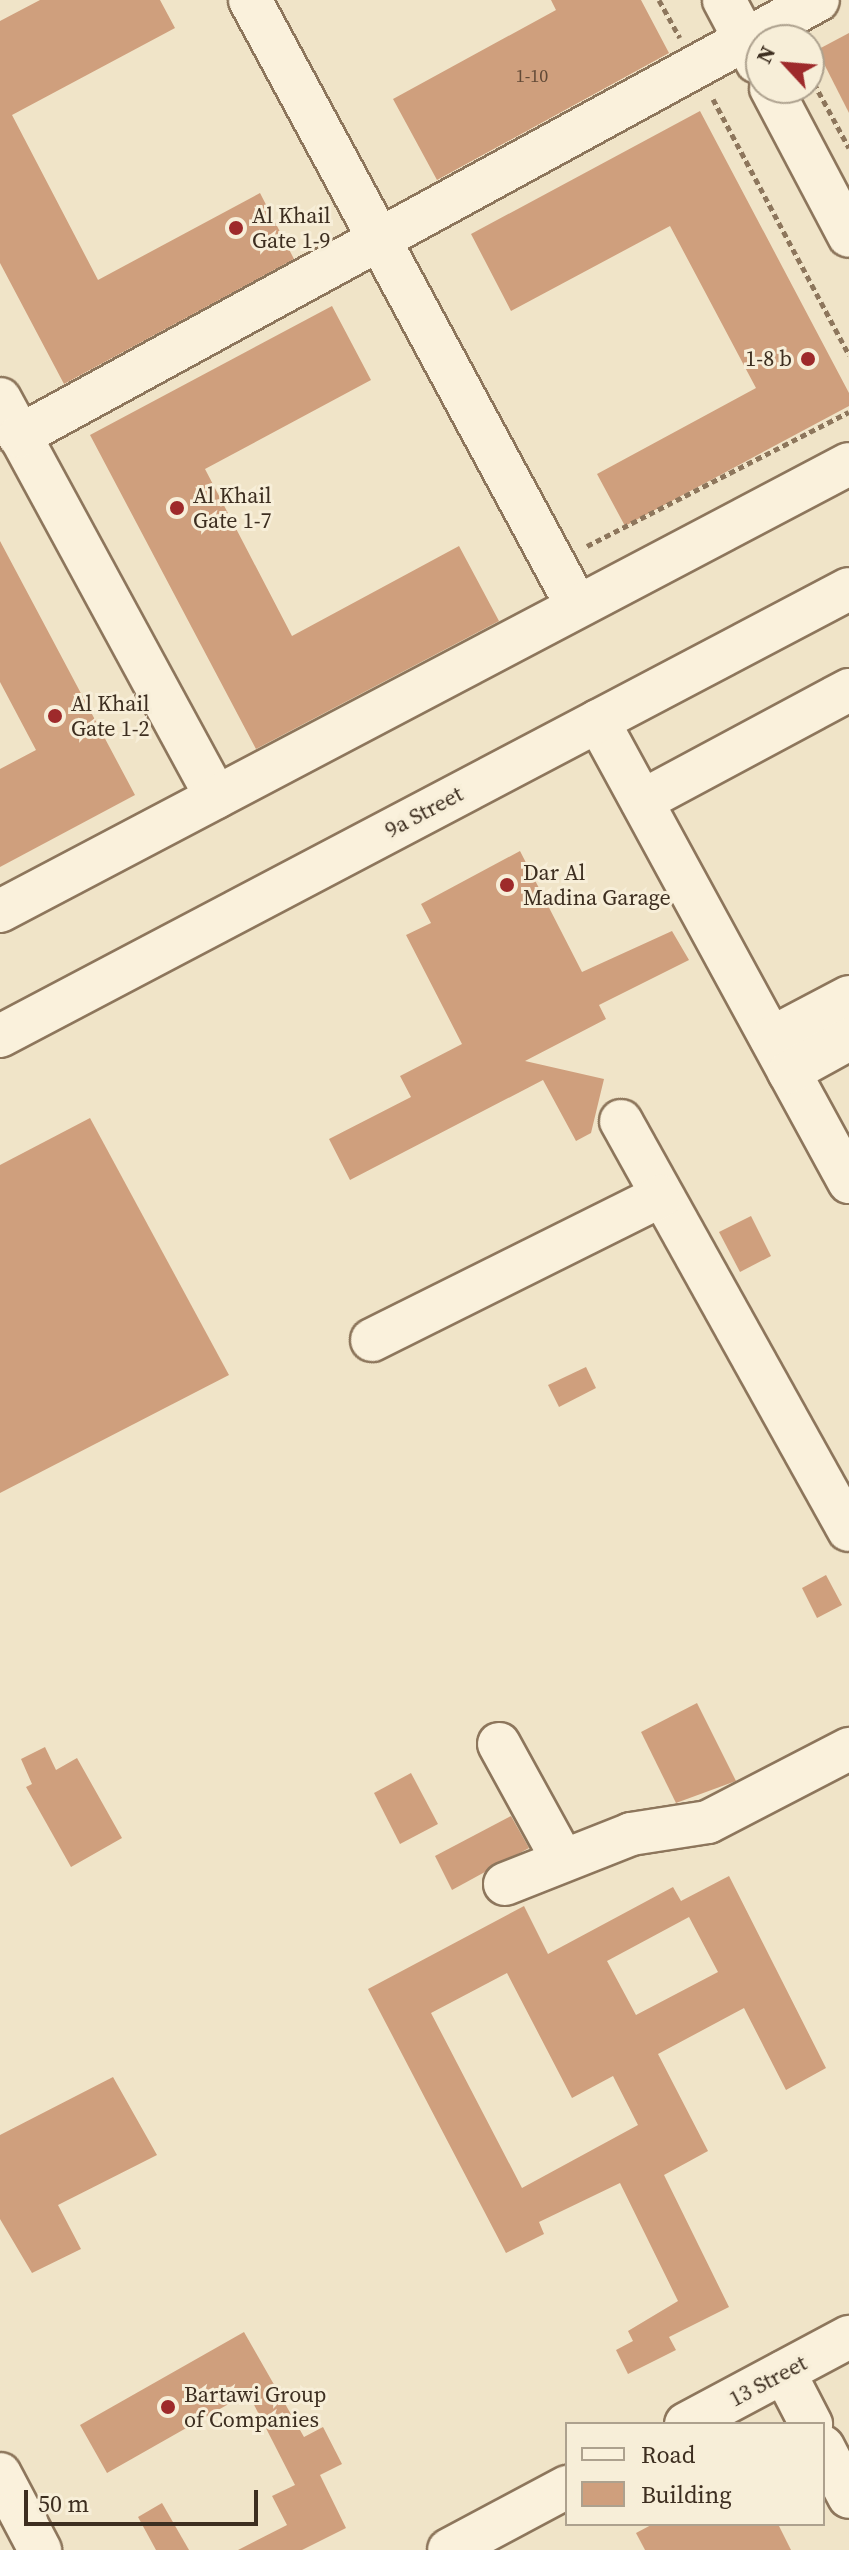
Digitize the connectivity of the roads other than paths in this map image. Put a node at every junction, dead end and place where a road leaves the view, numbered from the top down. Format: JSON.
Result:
{"nodes":[{"id":1,"x":724,"y":0,"type":"edge"},
{"id":2,"x":818,"y":0,"type":"edge"},
{"id":3,"x":252,"y":4,"type":"edge"},
{"id":4,"x":789,"y":24,"type":"edge"},
{"id":5,"x":745,"y":39,"type":"edge"},
{"id":6,"x":745,"y":56,"type":"edge"},
{"id":7,"x":779,"y":104,"type":"edge"},
{"id":8,"x":849,"y":236,"type":"edge"},
{"id":9,"x":380,"y":240,"type":"junction"},
{"id":10,"x":7,"y":417,"type":"edge"},
{"id":11,"x":849,"y":464,"type":"edge"},
{"id":12,"x":849,"y":589,"type":"edge"},
{"id":13,"x":577,"y":606,"type":"junction"},
{"id":14,"x":849,"y":690,"type":"edge"},
{"id":15,"x":598,"y":721,"type":"junction"},
{"id":16,"x":216,"y":797,"type":"junction"},
{"id":17,"x":642,"y":801,"type":"junction"},
{"id":18,"x":0,"y":911,"type":"edge"},
{"id":19,"x":849,"y":997,"type":"edge"},
{"id":20,"x":0,"y":1036,"type":"edge"},
{"id":21,"x":849,"y":1039,"type":"edge"},
{"id":22,"x":780,"y":1055,"type":"junction"},
{"id":23,"x":621,"y":1121,"type":"dead end"},
{"id":24,"x":849,"y":1182,"type":"edge"},
{"id":25,"x":661,"y":1196,"type":"junction"},
{"id":26,"x":372,"y":1340,"type":"dead end"},
{"id":27,"x":849,"y":1530,"type":"edge"},
{"id":28,"x":499,"y":1744,"type":"dead end"},
{"id":29,"x":849,"y":1749,"type":"edge"},
{"id":30,"x":561,"y":1857,"type":"junction"},
{"id":31,"x":505,"y":1884,"type":"dead end"},
{"id":32,"x":849,"y":2337,"type":"edge"},
{"id":33,"x":784,"y":2372,"type":"junction"},
{"id":34,"x":690,"y":2422,"type":"edge"},
{"id":35,"x":810,"y":2422,"type":"edge"},
{"id":36,"x":825,"y":2451,"type":"edge"},
{"id":37,"x":0,"y":2474,"type":"edge"},
{"id":38,"x":565,"y":2488,"type":"edge"},
{"id":39,"x":849,"y":2497,"type":"edge"},
{"id":40,"x":40,"y":2550,"type":"edge"},
{"id":41,"x":449,"y":2550,"type":"edge"}],
"edges":[{"from":1,"to":5,"type":"street"},
{"from":2,"to":4,"type":"street"},
{"from":3,"to":9,"type":"street"},
{"from":6,"to":9,"type":"street"},
{"from":7,"to":8,"type":"street"},
{"from":9,"to":10,"type":"street"},
{"from":9,"to":13,"type":"street"},
{"from":10,"to":16,"type":"street"},
{"from":11,"to":13,"type":"street"},
{"from":12,"to":15,"type":"street","name":"9a Street"},
{"from":13,"to":16,"type":"street"},
{"from":14,"to":17,"type":"street"},
{"from":15,"to":17,"type":"street"},
{"from":15,"to":20,"type":"street","name":"9a Street"},
{"from":16,"to":18,"type":"street"},
{"from":17,"to":22,"type":"street"},
{"from":19,"to":22,"type":"street"},
{"from":21,"to":22,"type":"street"},
{"from":22,"to":24,"type":"street"},
{"from":23,"to":25,"type":"street"},
{"from":25,"to":26,"type":"street"},
{"from":25,"to":27,"type":"street"},
{"from":28,"to":30,"type":"street"},
{"from":29,"to":30,"type":"street"},
{"from":30,"to":31,"type":"street"},
{"from":32,"to":33,"type":"street","name":"13 Street"},
{"from":33,"to":34,"type":"street","name":"13 Street"},
{"from":33,"to":35,"type":"street"},
{"from":36,"to":39,"type":"street"},
{"from":37,"to":40,"type":"street"},
{"from":38,"to":41,"type":"street"}]}
